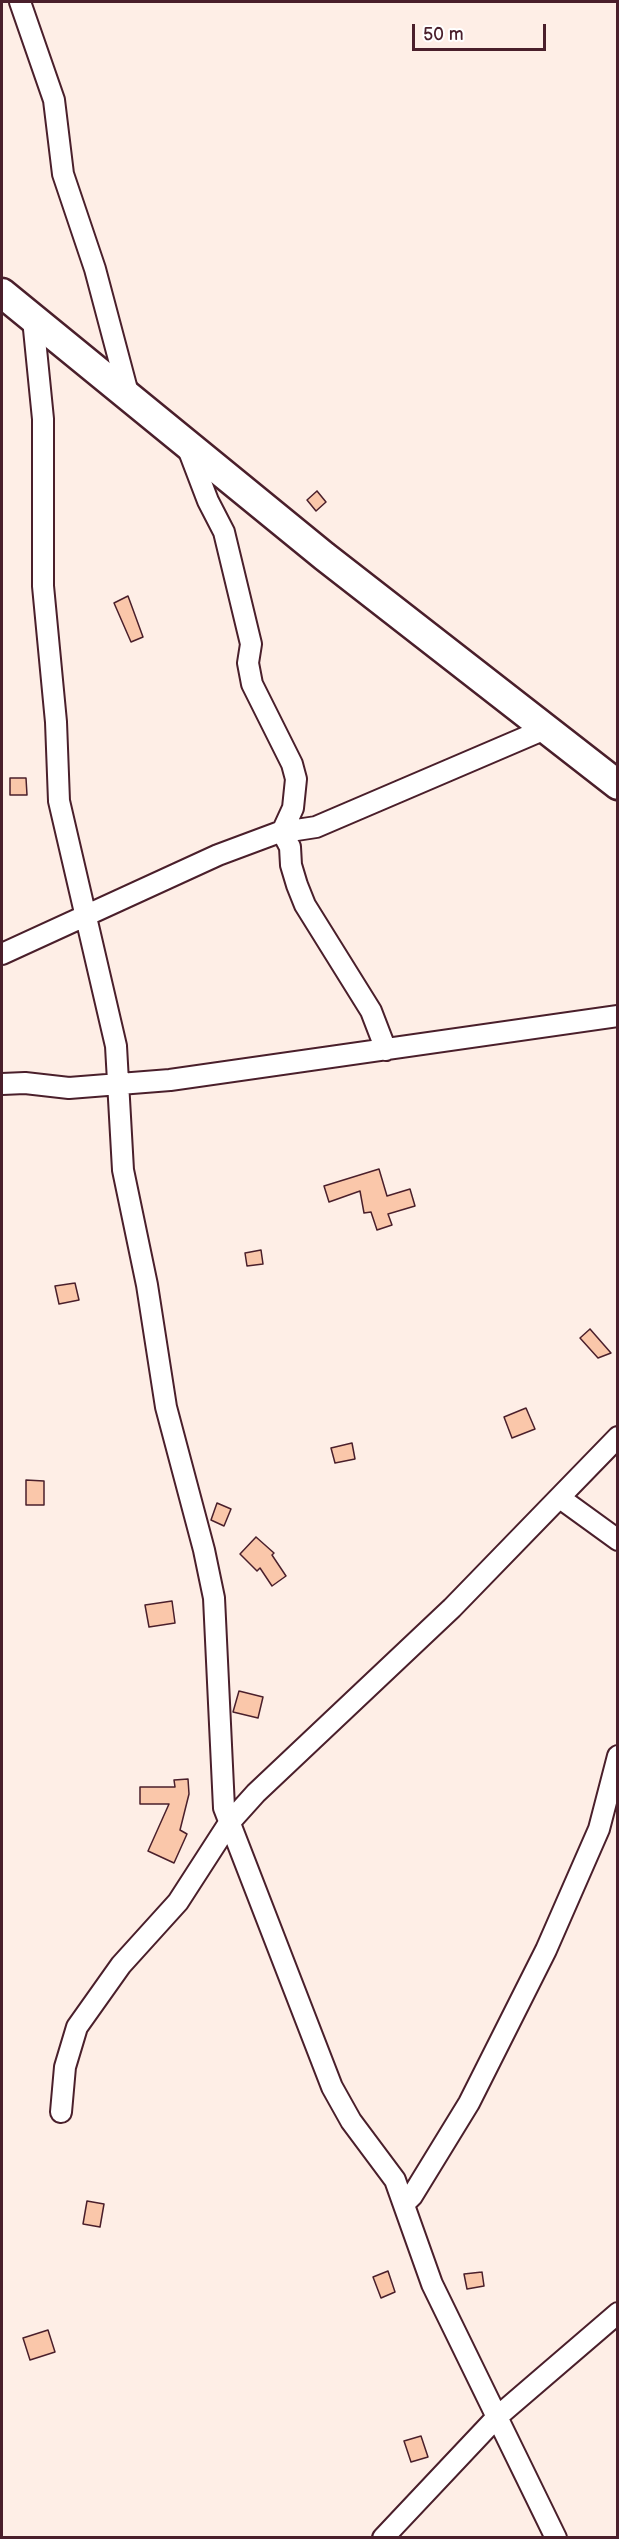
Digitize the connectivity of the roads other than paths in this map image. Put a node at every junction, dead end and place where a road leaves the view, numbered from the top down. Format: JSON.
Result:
{"nodes":[{"id":1,"x":20,"y":2,"type":"edge"},
{"id":2,"x":2,"y":293,"type":"edge"},
{"id":3,"x":33,"y":319,"type":"junction"},
{"id":4,"x":129,"y":397,"type":"junction"},
{"id":5,"x":186,"y":443,"type":"junction"},
{"id":6,"x":545,"y":729,"type":"junction"},
{"id":7,"x":618,"y":785,"type":"edge"},
{"id":8,"x":282,"y":832,"type":"junction"},
{"id":9,"x":86,"y":917,"type":"junction"},
{"id":10,"x":2,"y":954,"type":"edge"},
{"id":11,"x":618,"y":1017,"type":"edge"},
{"id":12,"x":386,"y":1050,"type":"junction"},
{"id":13,"x":2,"y":1084,"type":"edge"},
{"id":14,"x":119,"y":1086,"type":"junction"},
{"id":15,"x":618,"y":1437,"type":"edge"},
{"id":16,"x":560,"y":1498,"type":"junction"},
{"id":17,"x":618,"y":1540,"type":"edge"},
{"id":18,"x":618,"y":1756,"type":"edge"},
{"id":19,"x":229,"y":1823,"type":"junction"},
{"id":20,"x":61,"y":2112,"type":"dead end"},
{"id":21,"x":404,"y":2204,"type":"junction"},
{"id":22,"x":618,"y":2313,"type":"edge"},
{"id":23,"x":497,"y":2416,"type":"junction"},
{"id":24,"x":383,"y":2538,"type":"edge"},
{"id":25,"x":556,"y":2538,"type":"edge"}],
"edges":[{"from":1,"to":4,"type":"street"},
{"from":2,"to":3,"type":"street"},
{"from":3,"to":4,"type":"street"},
{"from":3,"to":9,"type":"street"},
{"from":4,"to":5,"type":"street"},
{"from":5,"to":6,"type":"street"},
{"from":5,"to":8,"type":"street"},
{"from":6,"to":7,"type":"street"},
{"from":6,"to":8,"type":"street"},
{"from":8,"to":9,"type":"street"},
{"from":8,"to":12,"type":"street"},
{"from":9,"to":10,"type":"street"},
{"from":9,"to":14,"type":"street"},
{"from":11,"to":12,"type":"street"},
{"from":12,"to":14,"type":"street"},
{"from":13,"to":14,"type":"street"},
{"from":14,"to":19,"type":"street"},
{"from":15,"to":16,"type":"street"},
{"from":16,"to":17,"type":"street"},
{"from":16,"to":19,"type":"street"},
{"from":18,"to":21,"type":"street"},
{"from":19,"to":20,"type":"street"},
{"from":19,"to":21,"type":"street"},
{"from":21,"to":23,"type":"street"},
{"from":22,"to":23,"type":"street"},
{"from":23,"to":24,"type":"street"},
{"from":23,"to":25,"type":"street"}]}
